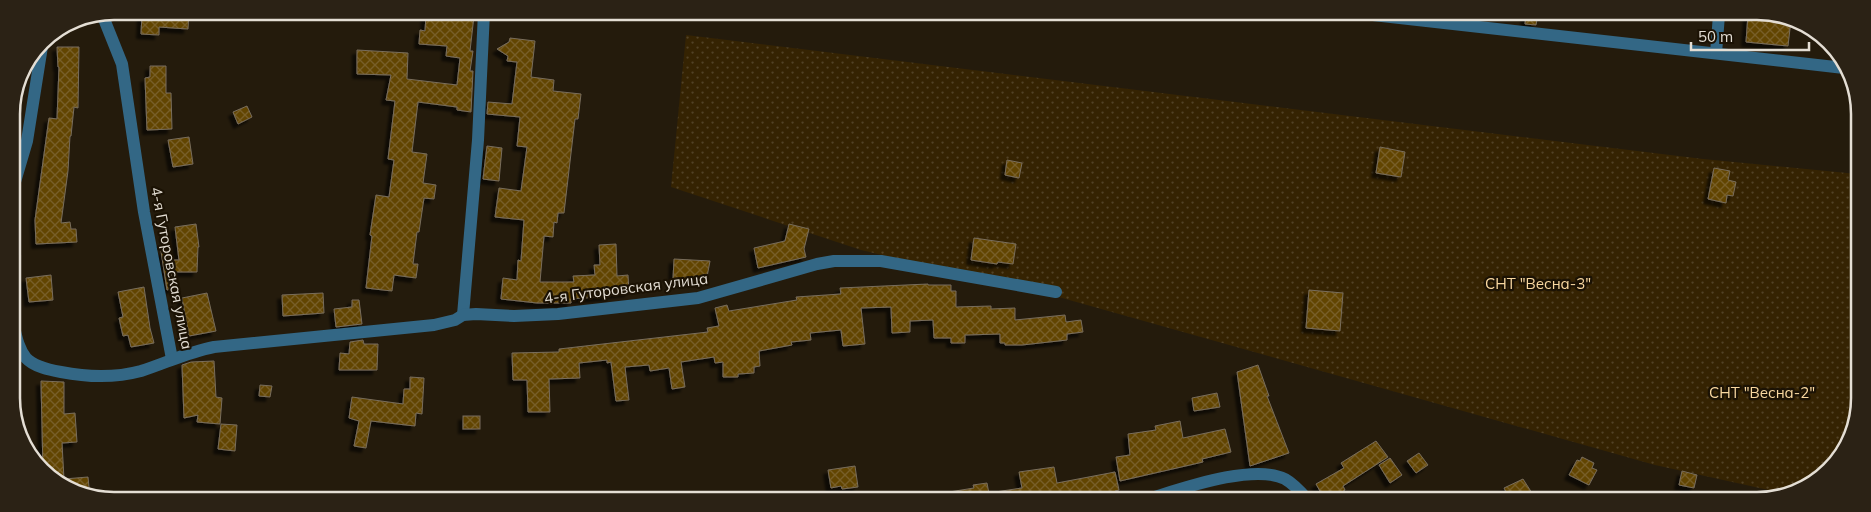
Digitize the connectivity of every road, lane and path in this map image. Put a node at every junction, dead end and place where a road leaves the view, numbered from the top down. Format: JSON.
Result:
{"nodes":[{"id":1,"x":484,"y":20,"type":"edge"},
{"id":2,"x":1418,"y":20,"type":"edge"},
{"id":3,"x":1719,"y":20,"type":"edge"},
{"id":4,"x":105,"y":21,"type":"edge"},
{"id":5,"x":1716,"y":53,"type":"junction"},
{"id":6,"x":40,"y":56,"type":"edge"},
{"id":7,"x":1838,"y":67,"type":"edge"},
{"id":8,"x":20,"y":165,"type":"edge"},
{"id":9,"x":1056,"y":292,"type":"dead end"},
{"id":10,"x":463,"y":315,"type":"junction"},
{"id":11,"x":20,"y":348,"type":"edge"},
{"id":12,"x":172,"y":360,"type":"junction"},
{"id":13,"x":1172,"y":492,"type":"edge"},
{"id":14,"x":1301,"y":492,"type":"edge"}],
"edges":[{"from":1,"to":10,"type":"street"},
{"from":2,"to":5,"type":"street"},
{"from":3,"to":5,"type":"street"},
{"from":4,"to":12,"type":"street","name":"4-я Гуторовская улица"},
{"from":5,"to":7,"type":"street"},
{"from":6,"to":8,"type":"street"},
{"from":9,"to":10,"type":"street","name":"4-я Гуторовская улица"},
{"from":10,"to":12,"type":"street","name":"4-я Гуторовская улица"},
{"from":11,"to":12,"type":"street"},
{"from":13,"to":14,"type":"street"}]}
